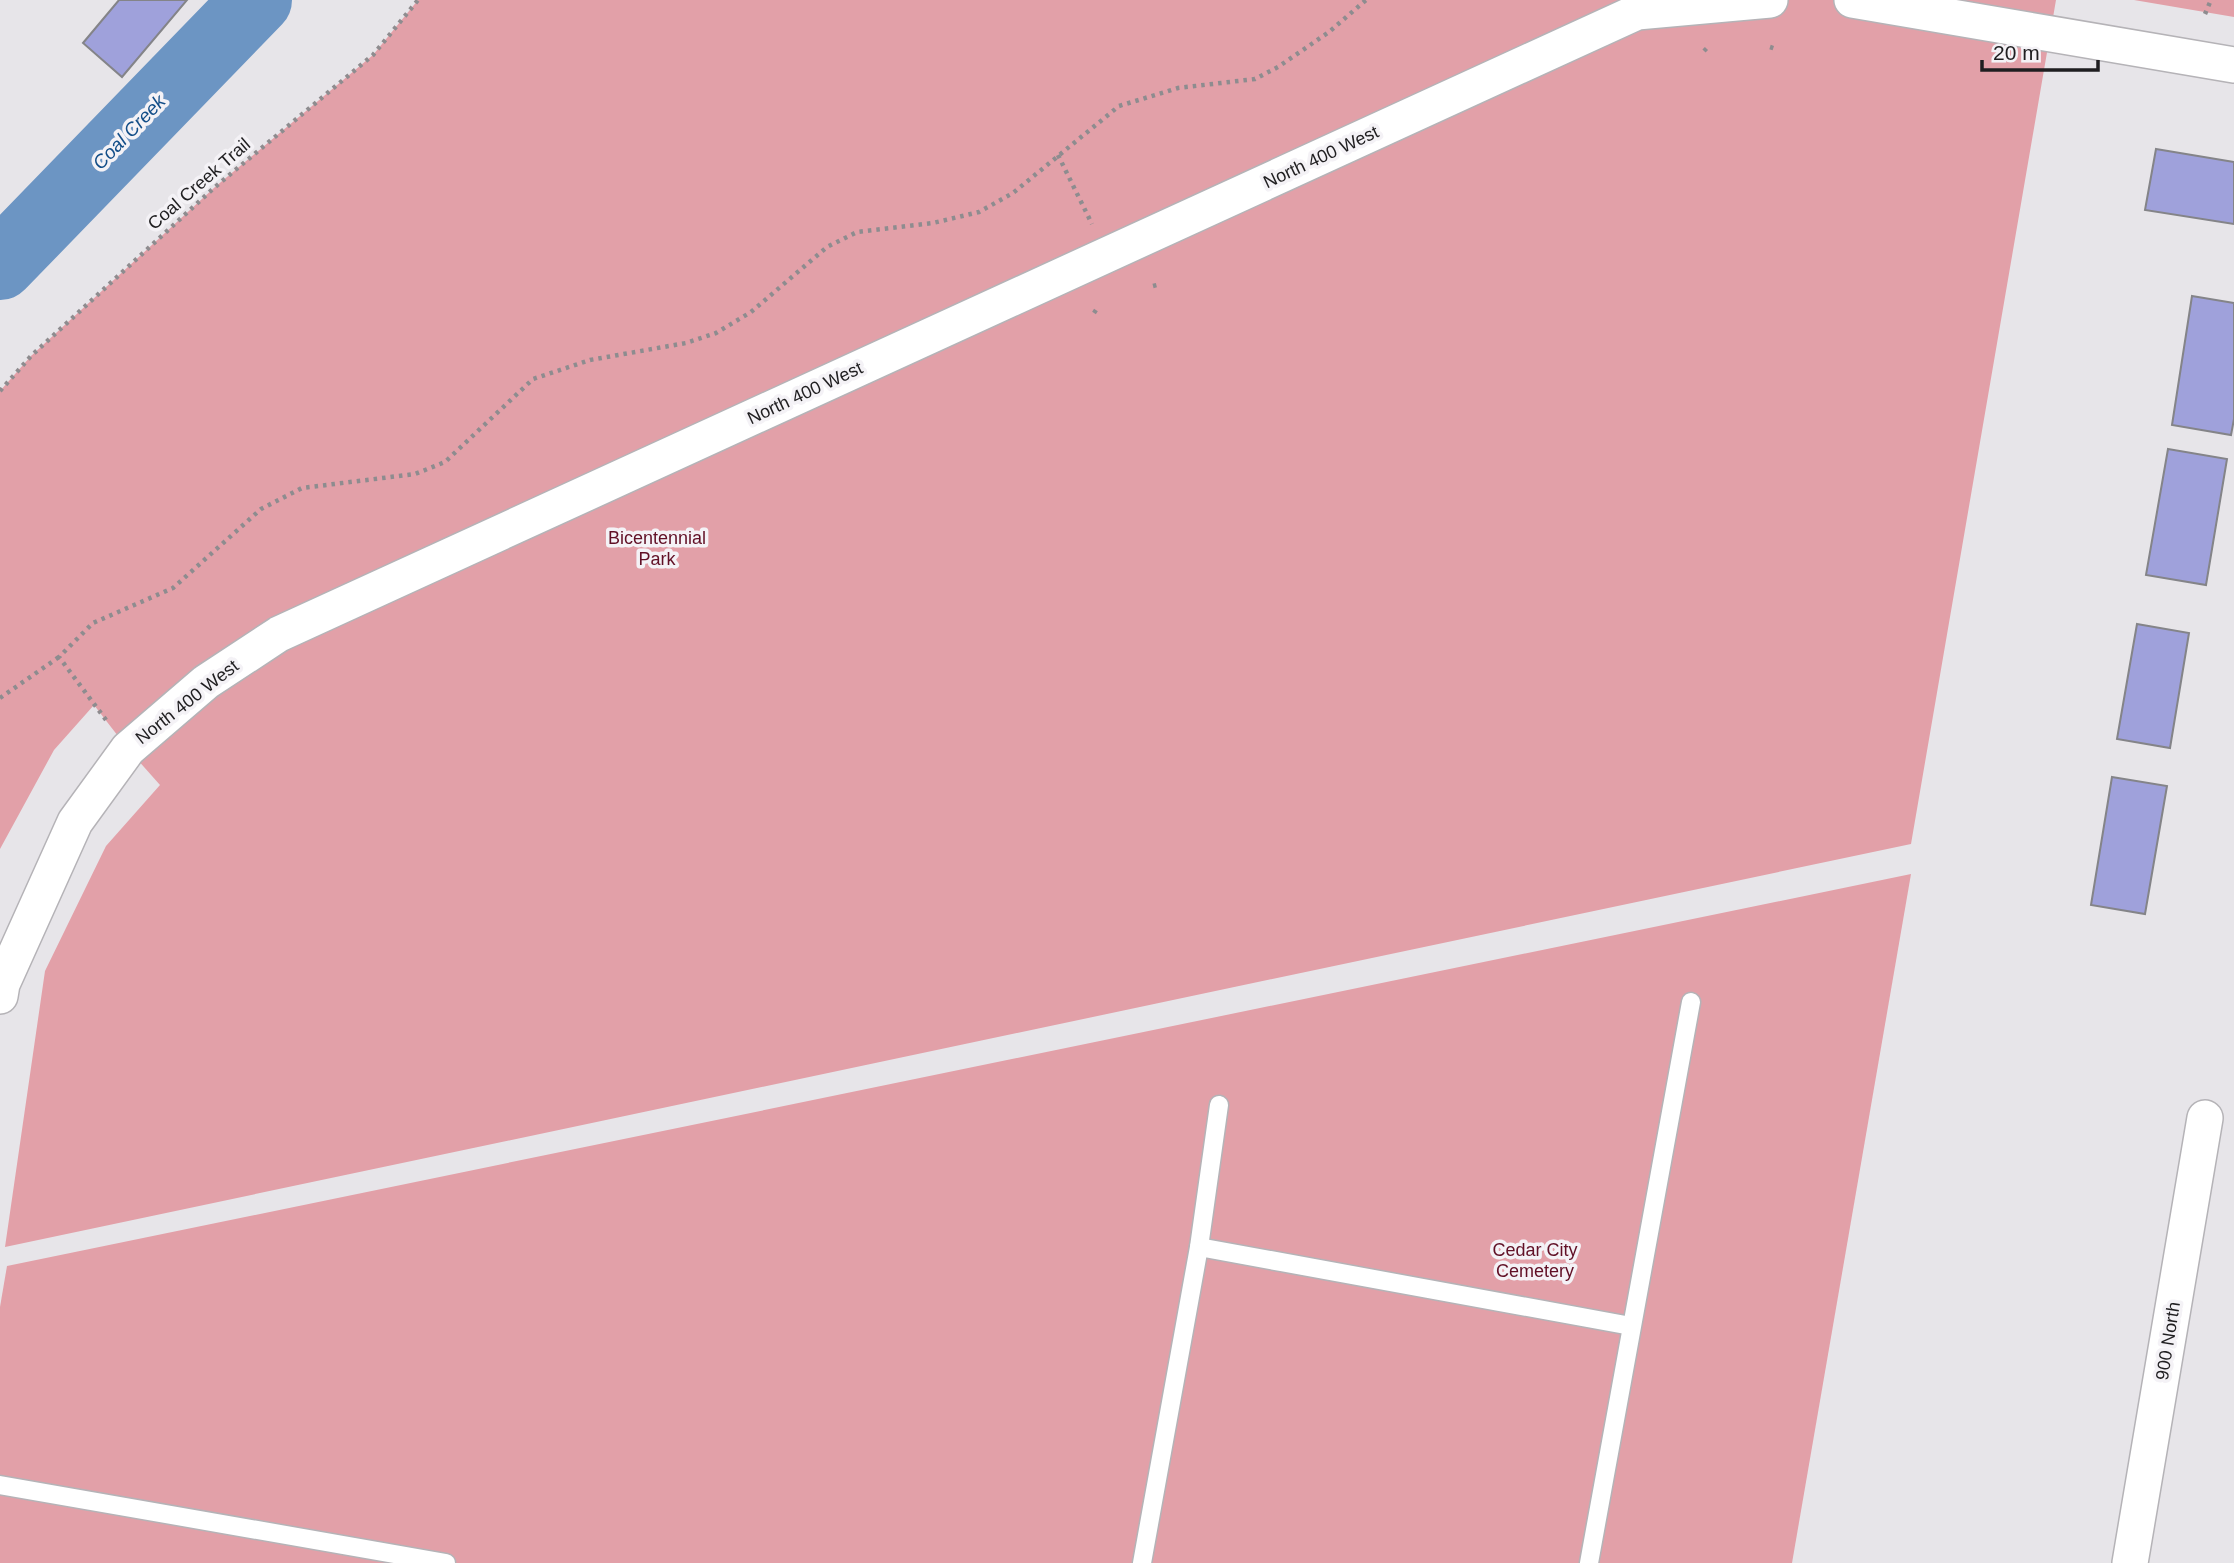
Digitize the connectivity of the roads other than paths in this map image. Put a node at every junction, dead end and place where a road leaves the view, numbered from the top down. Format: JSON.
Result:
{"nodes":[{"id":1,"x":1770,"y":0,"type":"edge"},
{"id":2,"x":1852,"y":0,"type":"edge"},
{"id":3,"x":2234,"y":65,"type":"edge"},
{"id":4,"x":0,"y":996,"type":"edge"},
{"id":5,"x":1691,"y":1002,"type":"dead end"},
{"id":6,"x":1219,"y":1105,"type":"dead end"},
{"id":7,"x":2205,"y":1118,"type":"dead end"},
{"id":8,"x":1199,"y":1247,"type":"junction"},
{"id":9,"x":1630,"y":1326,"type":"junction"},
{"id":10,"x":0,"y":1485,"type":"edge"},
{"id":11,"x":446,"y":1563,"type":"edge"},
{"id":12,"x":1142,"y":1563,"type":"edge"},
{"id":13,"x":1589,"y":1563,"type":"edge"},
{"id":14,"x":2130,"y":1563,"type":"edge"}],
"edges":[{"from":1,"to":4,"type":"street","name":"North 400 West"},
{"from":2,"to":3,"type":"street"},
{"from":5,"to":9,"type":"lane"},
{"from":6,"to":8,"type":"lane"},
{"from":7,"to":14,"type":"street","name":"900 North"},
{"from":8,"to":9,"type":"lane"},
{"from":8,"to":12,"type":"lane"},
{"from":9,"to":13,"type":"lane"},
{"from":10,"to":11,"type":"lane"}]}
